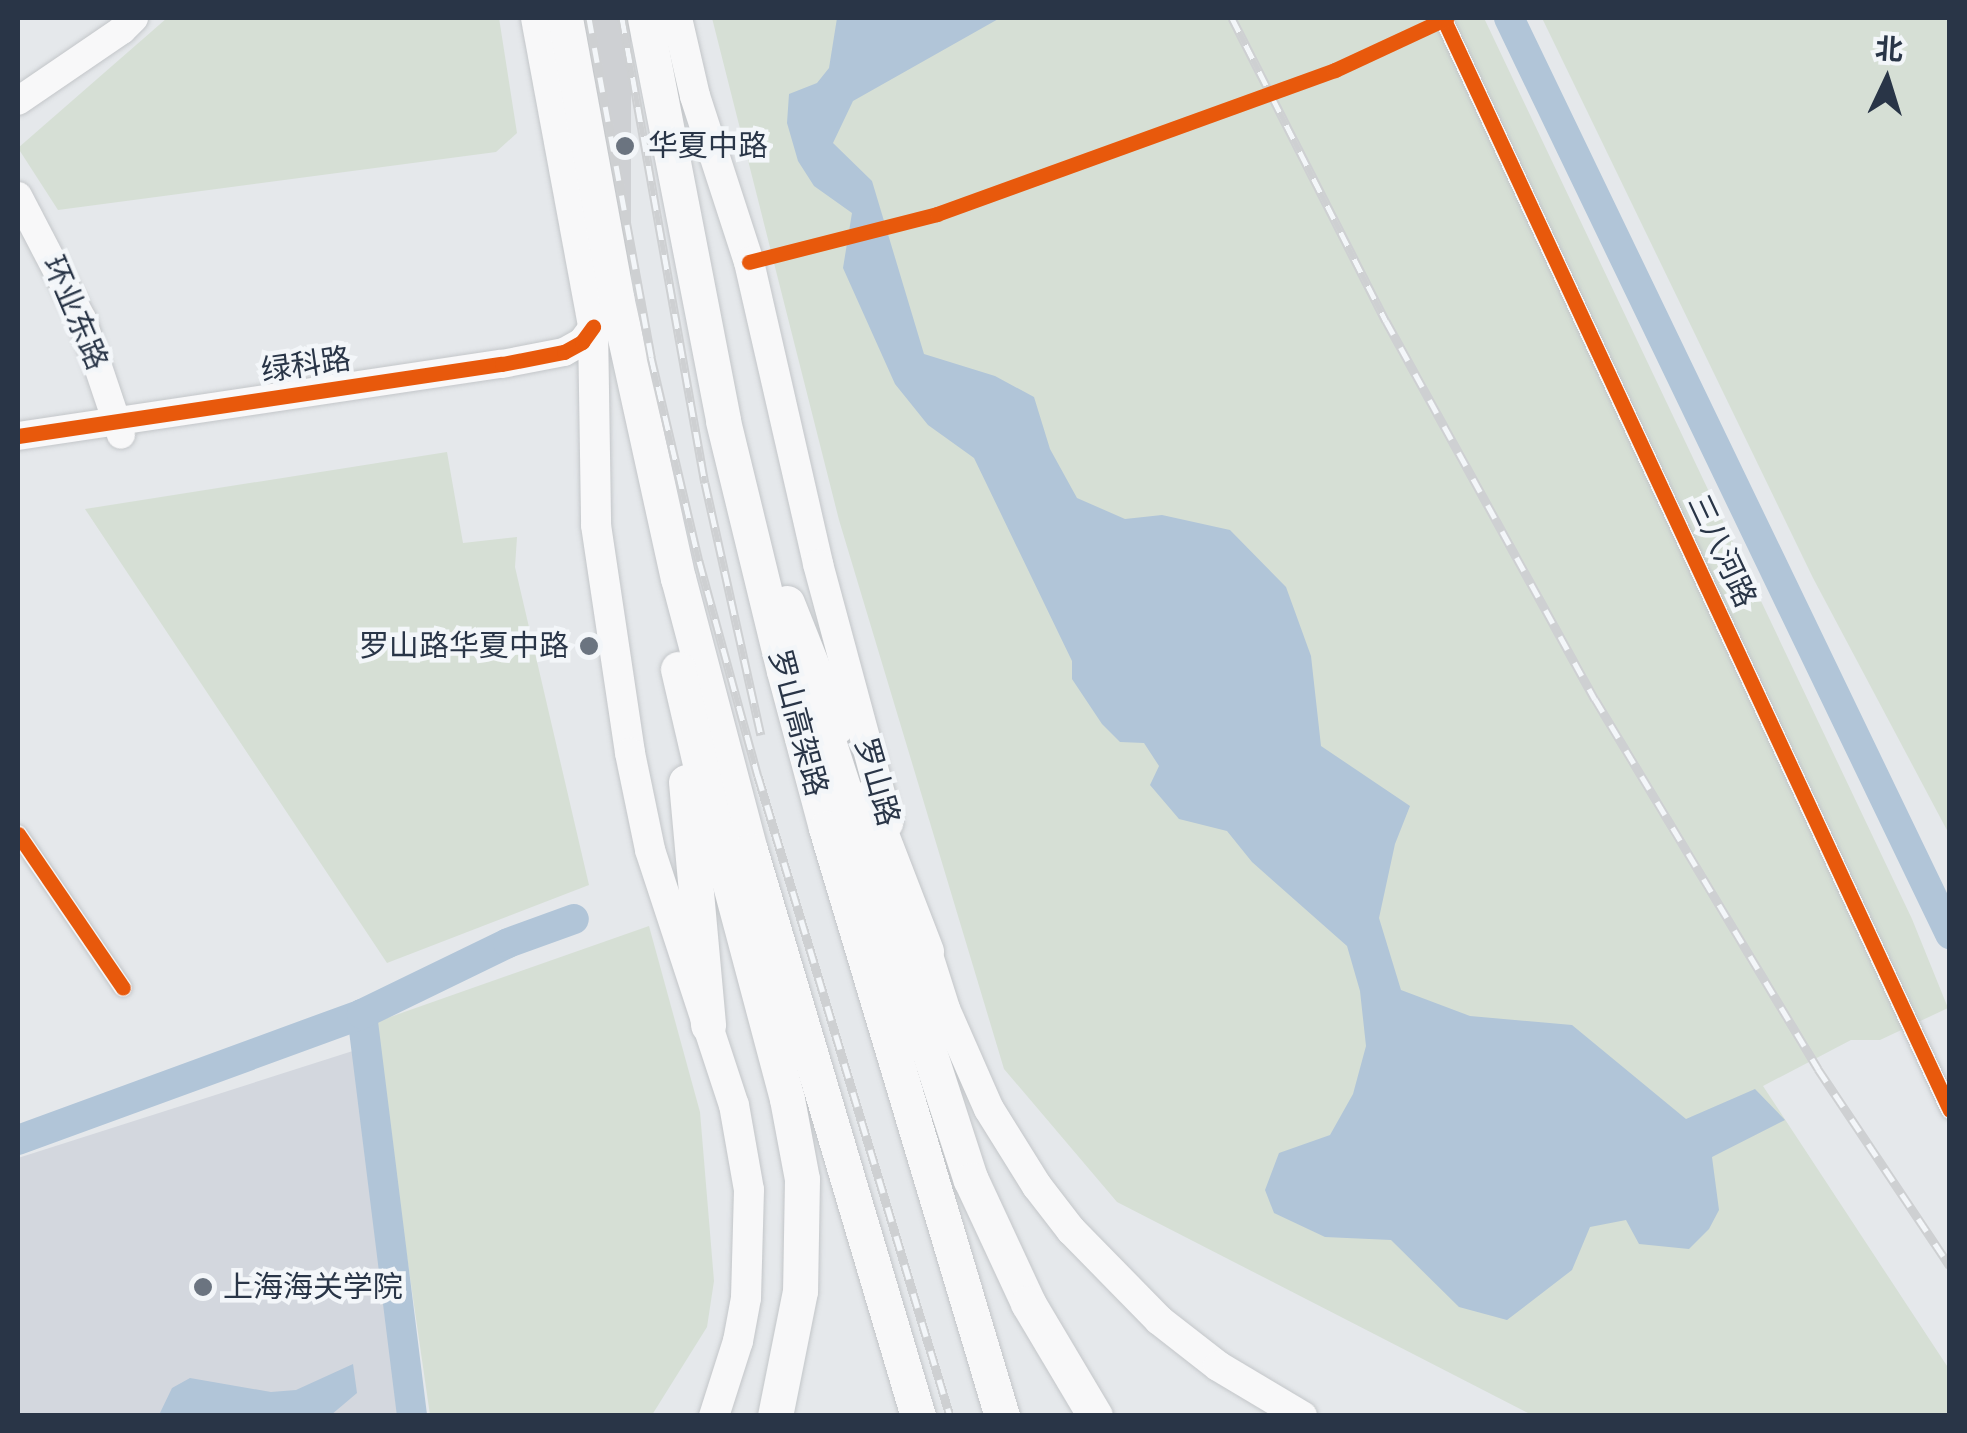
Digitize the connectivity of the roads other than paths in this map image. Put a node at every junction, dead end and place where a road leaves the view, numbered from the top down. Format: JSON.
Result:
{"nodes":[{"id":1,"x":134,"y":18,"type":"edge"},
{"id":2,"x":536,"y":18,"type":"edge"},
{"id":3,"x":565,"y":18,"type":"edge"},
{"id":4,"x":645,"y":18,"type":"edge"},
{"id":5,"x":677,"y":18,"type":"edge"},
{"id":6,"x":1443,"y":18,"type":"edge"},
{"id":7,"x":18,"y":101,"type":"edge"},
{"id":8,"x":666,"y":144,"type":"junction"},
{"id":9,"x":589,"y":156,"type":"junction"},
{"id":10,"x":18,"y":196,"type":"edge"},
{"id":11,"x":593,"y":327,"type":"junction"},
{"id":12,"x":596,"y":366,"type":"junction"},
{"id":13,"x":119,"y":428,"type":"junction"},
{"id":14,"x":18,"y":436,"type":"edge"},
{"id":15,"x":18,"y":452,"type":"edge"},
{"id":16,"x":769,"y":554,"type":"junction"},
{"id":17,"x":667,"y":622,"type":"junction"},
{"id":18,"x":18,"y":834,"type":"edge"},
{"id":19,"x":926,"y":951,"type":"junction"},
{"id":20,"x":123,"y":988,"type":"dead end"},
{"id":21,"x":708,"y":1025,"type":"junction"},
{"id":22,"x":1950,"y":1110,"type":"edge"},
{"id":23,"x":1028,"y":1304,"type":"junction"},
{"id":24,"x":768,"y":1409,"type":"edge"},
{"id":25,"x":714,"y":1416,"type":"edge"},
{"id":26,"x":918,"y":1416,"type":"edge"},
{"id":27,"x":1002,"y":1416,"type":"edge"},
{"id":28,"x":1094,"y":1416,"type":"edge"},
{"id":29,"x":1108,"y":1416,"type":"edge"},
{"id":30,"x":1302,"y":1416,"type":"edge"}],
"edges":[{"from":1,"to":7,"type":"street"},
{"from":2,"to":11,"type":"main road"},
{"from":3,"to":9,"type":"highway"},
{"from":4,"to":8,"type":"highway","name":"罗山高架路"},
{"from":5,"to":19,"type":"main road","name":"罗山路"},
{"from":6,"to":22,"type":"street","name":"三八河路"},
{"from":8,"to":16,"type":"highway"},
{"from":8,"to":27,"type":"highway","name":"罗山高架路"},
{"from":9,"to":17,"type":"highway"},
{"from":9,"to":26,"type":"highway"},
{"from":10,"to":13,"type":"street","name":"环业东路"},
{"from":11,"to":12,"type":"main road"},
{"from":11,"to":13,"type":"street","name":"绿科路"},
{"from":12,"to":13,"type":"street","name":"绿科路"},
{"from":12,"to":21,"type":"main road"},
{"from":13,"to":14,"type":"street","name":"绿科路"},
{"from":13,"to":15,"type":"street","name":"绿科路"},
{"from":16,"to":19,"type":"highway"},
{"from":16,"to":23,"type":"highway"},
{"from":17,"to":21,"type":"highway"},
{"from":17,"to":24,"type":"highway"},
{"from":18,"to":20,"type":"street"},
{"from":19,"to":30,"type":"main road","name":"罗山路"},
{"from":21,"to":25,"type":"main road"},
{"from":23,"to":28,"type":"highway"},
{"from":23,"to":29,"type":"highway"}]}
